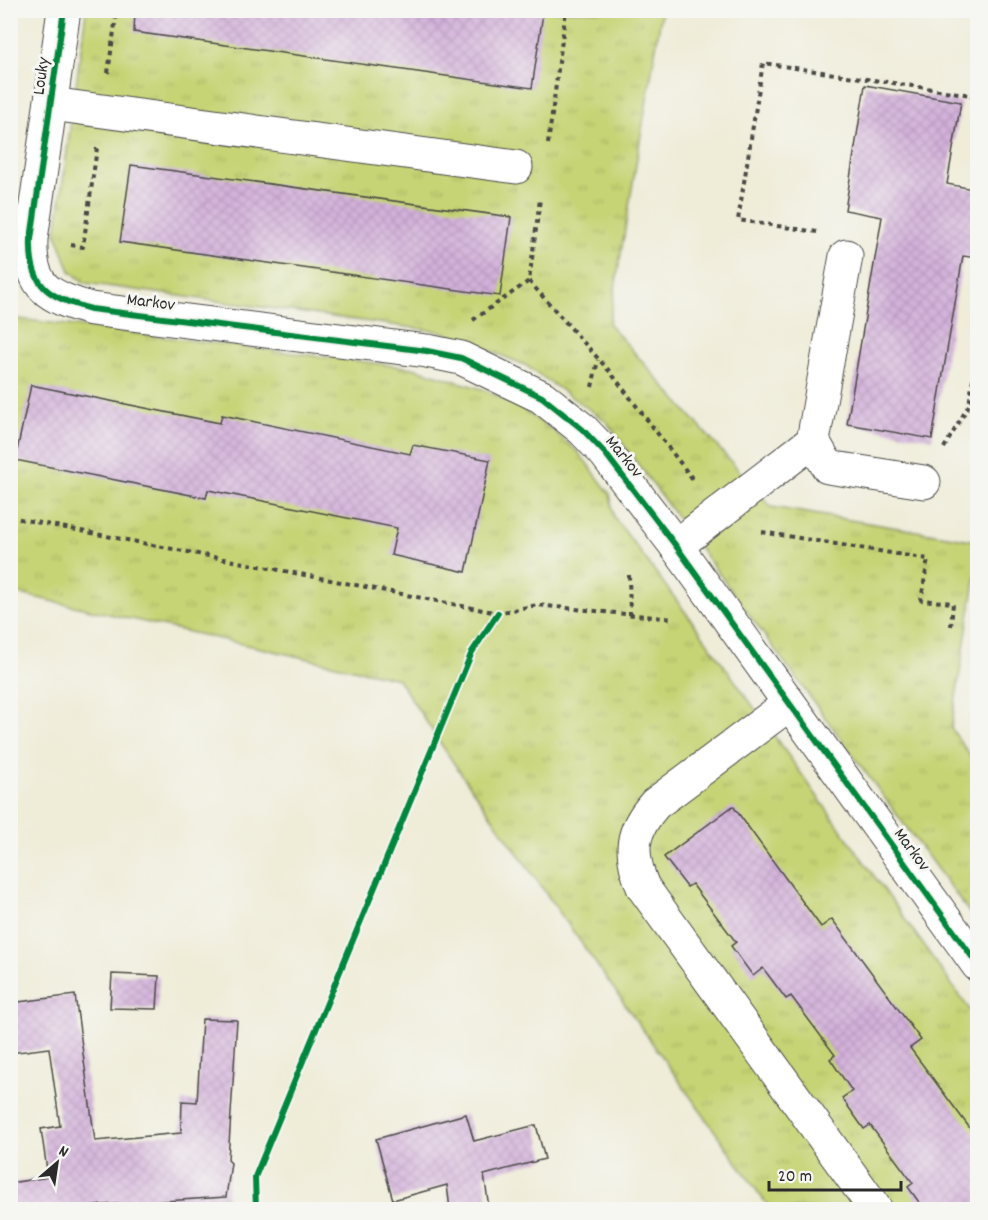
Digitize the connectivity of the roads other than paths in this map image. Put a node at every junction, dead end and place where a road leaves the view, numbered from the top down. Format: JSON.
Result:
{"nodes":[{"id":1,"x":64,"y":10,"type":"edge"},
{"id":2,"x":51,"y":104,"type":"junction"},
{"id":3,"x":516,"y":167,"type":"dead end"},
{"id":4,"x":846,"y":256,"type":"dead end"},
{"id":5,"x":42,"y":286,"type":"joint"},
{"id":6,"x":813,"y":441,"type":"junction"},
{"id":7,"x":924,"y":482,"type":"dead end"},
{"id":8,"x":676,"y":546,"type":"junction"},
{"id":9,"x":789,"y":704,"type":"junction"},
{"id":10,"x":978,"y":965,"type":"edge"},
{"id":11,"x":876,"y":1209,"type":"edge"}],
"edges":[{"from":1,"to":2,"type":"street","name":"Louky"},
{"from":2,"to":3,"type":"street"},
{"from":2,"to":5,"type":"street","name":"Louky"},
{"from":4,"to":6,"type":"street"},
{"from":5,"to":8,"type":"street","name":"Markov"},
{"from":6,"to":7,"type":"street"},
{"from":6,"to":8,"type":"street"},
{"from":8,"to":9,"type":"street","name":"Markov"},
{"from":9,"to":10,"type":"street","name":"Markov"},
{"from":9,"to":11,"type":"street"}]}
